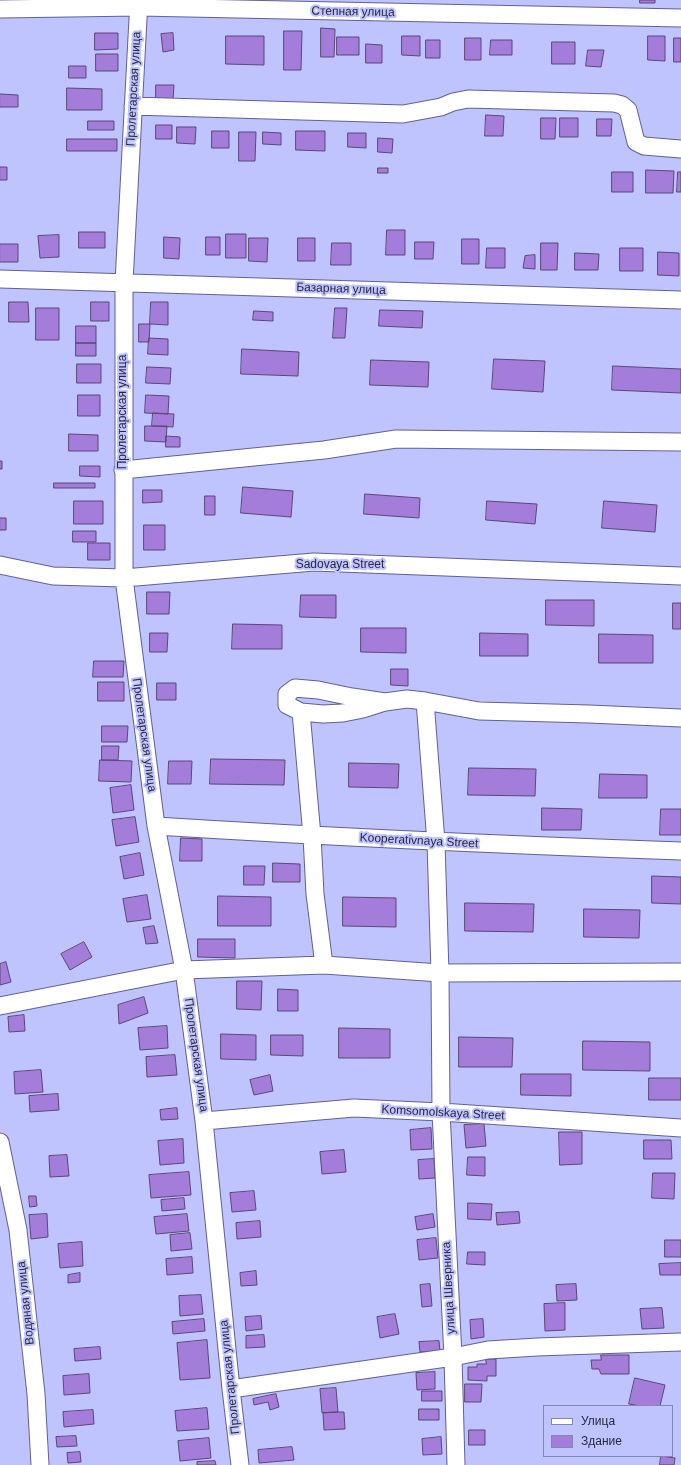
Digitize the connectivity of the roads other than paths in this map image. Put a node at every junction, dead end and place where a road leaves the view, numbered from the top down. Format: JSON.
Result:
{"nodes":[{"id":1,"x":139,"y":4,"type":"edge"},
{"id":2,"x":0,"y":9,"type":"edge"},
{"id":3,"x":681,"y":18,"type":"edge"},
{"id":4,"x":133,"y":106,"type":"junction"},
{"id":5,"x":681,"y":149,"type":"edge"},
{"id":6,"x":0,"y":279,"type":"edge"},
{"id":7,"x":124,"y":282,"type":"junction"},
{"id":8,"x":681,"y":300,"type":"edge"},
{"id":9,"x":681,"y":442,"type":"edge"},
{"id":10,"x":123,"y":470,"type":"junction"},
{"id":11,"x":0,"y":565,"type":"edge"},
{"id":12,"x":681,"y":576,"type":"edge"},
{"id":13,"x":124,"y":578,"type":"junction"},
{"id":14,"x":424,"y":701,"type":"junction"},
{"id":15,"x":385,"y":702,"type":"junction"},
{"id":16,"x":301,"y":712,"type":"junction"},
{"id":17,"x":681,"y":718,"type":"edge"},
{"id":18,"x":156,"y":826,"type":"junction"},
{"id":19,"x":312,"y":836,"type":"junction"},
{"id":20,"x":436,"y":842,"type":"junction"},
{"id":21,"x":681,"y":851,"type":"edge"},
{"id":22,"x":324,"y":965,"type":"junction"},
{"id":23,"x":184,"y":970,"type":"junction"},
{"id":24,"x":440,"y":972,"type":"junction"},
{"id":25,"x":681,"y":972,"type":"edge"},
{"id":26,"x":0,"y":1006,"type":"edge"},
{"id":27,"x":441,"y":1112,"type":"junction"},
{"id":28,"x":204,"y":1121,"type":"junction"},
{"id":29,"x":681,"y":1128,"type":"edge"},
{"id":30,"x":0,"y":1142,"type":"edge"},
{"id":31,"x":681,"y":1342,"type":"edge"},
{"id":32,"x":453,"y":1358,"type":"junction"},
{"id":33,"x":231,"y":1389,"type":"junction"},
{"id":34,"x":40,"y":1465,"type":"edge"},
{"id":35,"x":240,"y":1465,"type":"edge"},
{"id":36,"x":456,"y":1465,"type":"edge"}],
"edges":[{"from":1,"to":2,"type":"street","name":"Степная улица"},
{"from":1,"to":3,"type":"street","name":"Степная улица"},
{"from":1,"to":4,"type":"street","name":"Пролетарская улица"},
{"from":4,"to":5,"type":"street"},
{"from":4,"to":7,"type":"street","name":"Пролетарская улица"},
{"from":6,"to":7,"type":"street","name":"Базарная улица"},
{"from":7,"to":8,"type":"street","name":"Базарная улица"},
{"from":7,"to":10,"type":"street","name":"Пролетарская улица"},
{"from":9,"to":10,"type":"street"},
{"from":10,"to":13,"type":"street","name":"Пролетарская улица"},
{"from":11,"to":13,"type":"street","name":"Sadovaya Street"},
{"from":12,"to":13,"type":"street","name":"Sadovaya Street"},
{"from":13,"to":18,"type":"street","name":"Пролетарская улица"},
{"from":14,"to":15,"type":"street"},
{"from":14,"to":17,"type":"street"},
{"from":14,"to":20,"type":"street","name":"улица Шверника"},
{"from":15,"to":16,"type":"street"},
{"from":15,"to":16,"type":"street"},
{"from":16,"to":19,"type":"street"},
{"from":18,"to":19,"type":"street","name":"Kooperativnaya Street"},
{"from":18,"to":23,"type":"street","name":"Пролетарская улица"},
{"from":19,"to":20,"type":"street","name":"Kooperativnaya Street"},
{"from":19,"to":22,"type":"street"},
{"from":20,"to":21,"type":"street","name":"Kooperativnaya Street"},
{"from":20,"to":24,"type":"street","name":"улица Шверника"},
{"from":22,"to":23,"type":"street"},
{"from":22,"to":24,"type":"street"},
{"from":23,"to":26,"type":"street"},
{"from":23,"to":28,"type":"street","name":"Пролетарская улица"},
{"from":24,"to":25,"type":"street"},
{"from":24,"to":27,"type":"street","name":"улица Шверника"},
{"from":27,"to":28,"type":"street","name":"Komsomolskaya Street"},
{"from":27,"to":29,"type":"street","name":"Komsomolskaya Street"},
{"from":27,"to":32,"type":"street","name":"улица Шверника"},
{"from":28,"to":33,"type":"street","name":"Пролетарская улица"},
{"from":30,"to":34,"type":"street","name":"Водяная улица"},
{"from":31,"to":32,"type":"street"},
{"from":32,"to":33,"type":"street"},
{"from":32,"to":36,"type":"street","name":"улица Шверника"},
{"from":33,"to":35,"type":"street","name":"Пролетарская улица"}]}
